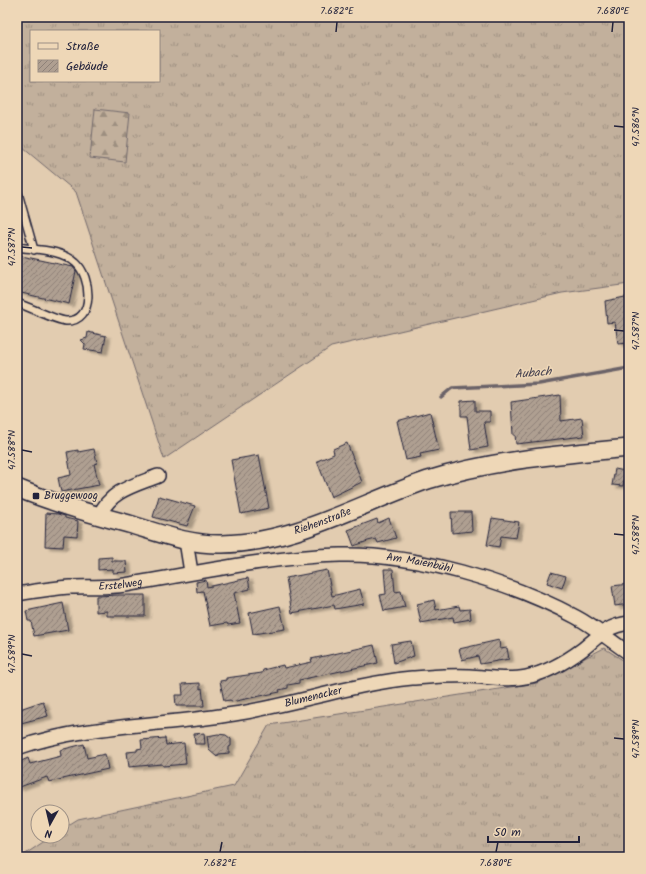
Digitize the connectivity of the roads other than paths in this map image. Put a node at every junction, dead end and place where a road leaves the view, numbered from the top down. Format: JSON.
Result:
{"nodes":[{"id":1,"x":18,"y":193,"type":"edge"},
{"id":2,"x":17,"y":247,"type":"edge"},
{"id":3,"x":34,"y":250,"type":"junction"},
{"id":4,"x":17,"y":303,"type":"edge"},
{"id":5,"x":629,"y":448,"type":"edge"},
{"id":6,"x":158,"y":476,"type":"dead end"},
{"id":7,"x":17,"y":488,"type":"edge"},
{"id":8,"x":99,"y":516,"type":"junction"},
{"id":9,"x":186,"y":541,"type":"junction"},
{"id":10,"x":191,"y":572,"type":"junction"},
{"id":11,"x":17,"y":594,"type":"edge"},
{"id":12,"x":629,"y":623,"type":"edge"},
{"id":13,"x":600,"y":634,"type":"junction"},
{"id":14,"x":629,"y":653,"type":"edge"},
{"id":15,"x":17,"y":748,"type":"edge"}],
"edges":[{"from":1,"to":3,"type":"lane"},
{"from":2,"to":3,"type":"lane"},
{"from":3,"to":4,"type":"lane"},
{"from":5,"to":9,"type":"street","name":"Riehenstraße"},
{"from":6,"to":8,"type":"street"},
{"from":7,"to":8,"type":"street","name":"Riehenstraße"},
{"from":8,"to":9,"type":"street","name":"Riehenstraße"},
{"from":9,"to":10,"type":"street"},
{"from":10,"to":11,"type":"street","name":"Erstelweg"},
{"from":10,"to":13,"type":"street","name":"Am Maienbühl"},
{"from":12,"to":13,"type":"street","name":"Blumenacker"},
{"from":13,"to":14,"type":"street","name":"Am Maienbühl"},
{"from":13,"to":15,"type":"street","name":"Blumenacker"}]}
